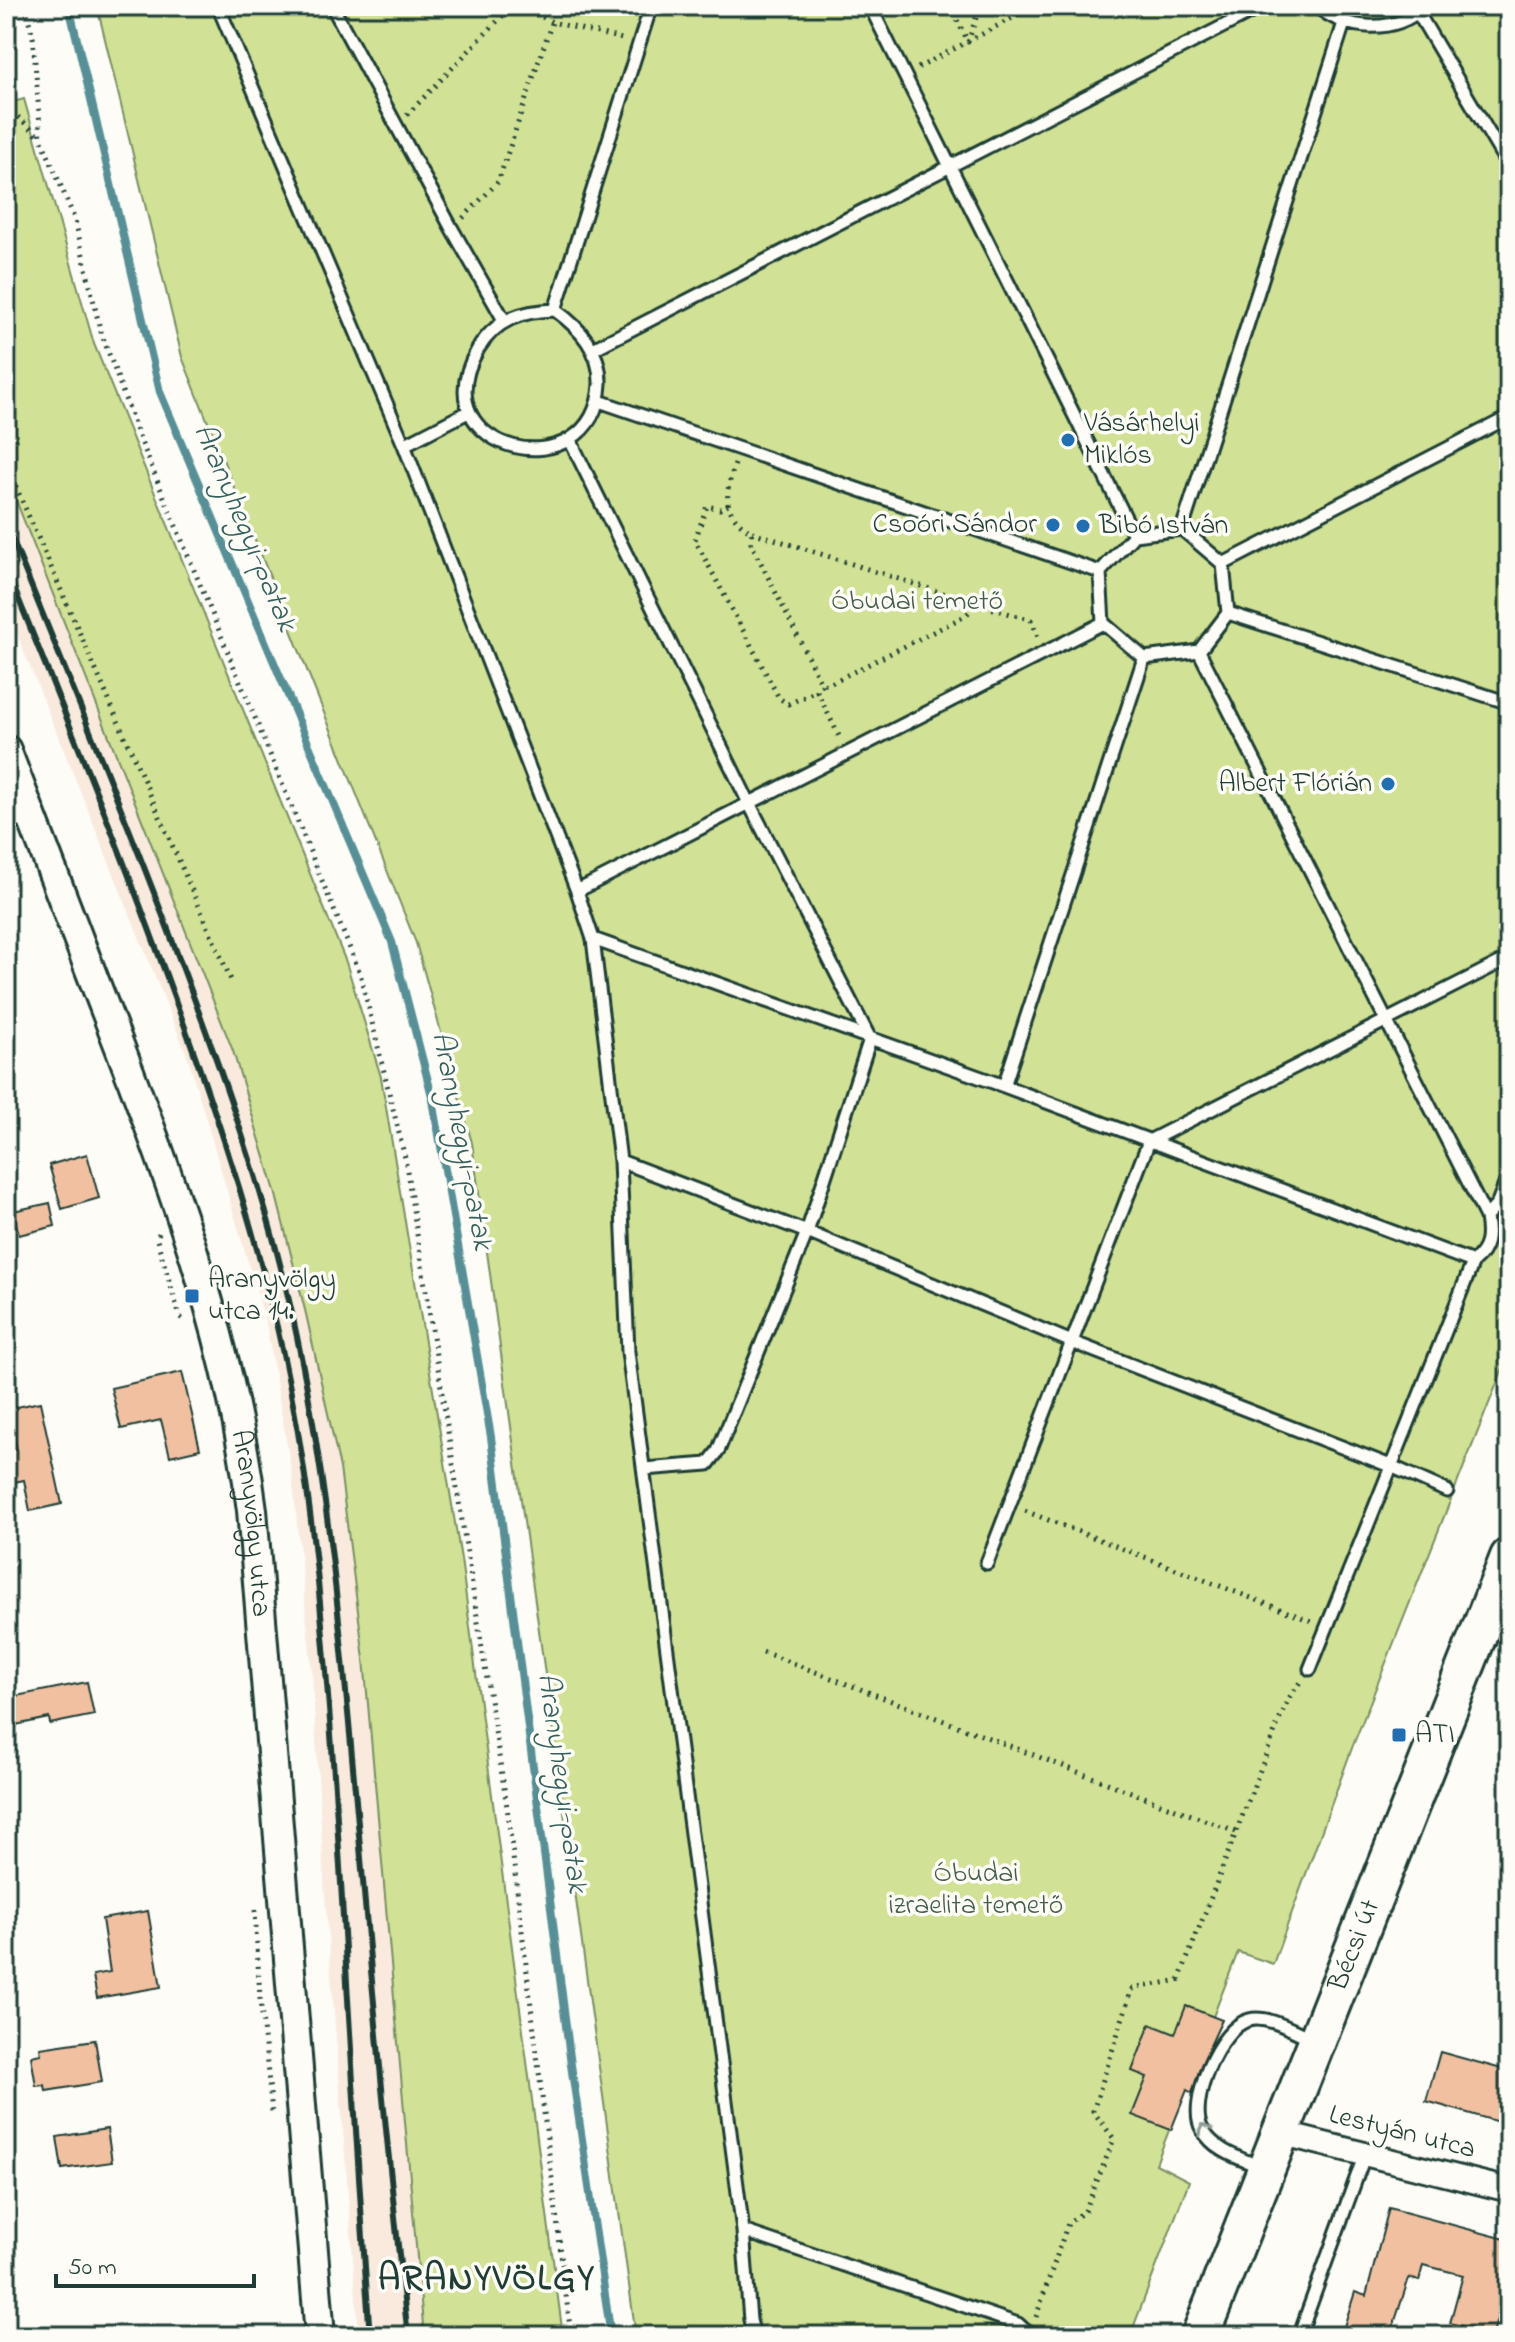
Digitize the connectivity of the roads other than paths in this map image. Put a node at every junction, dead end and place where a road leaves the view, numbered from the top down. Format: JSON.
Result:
{"nodes":[{"id":1,"x":218,"y":6,"type":"edge"},
{"id":2,"x":332,"y":6,"type":"edge"},
{"id":3,"x":651,"y":6,"type":"edge"},
{"id":4,"x":870,"y":6,"type":"edge"},
{"id":5,"x":1263,"y":6,"type":"edge"},
{"id":6,"x":1317,"y":6,"type":"edge"},
{"id":7,"x":1421,"y":9,"type":"edge"},
{"id":8,"x":1344,"y":23,"type":"junction"},
{"id":9,"x":948,"y":167,"type":"junction"},
{"id":10,"x":1509,"y":167,"type":"edge"},
{"id":11,"x":555,"y":310,"type":"junction"},
{"id":12,"x":504,"y":320,"type":"junction"},
{"id":13,"x":593,"y":349,"type":"junction"},
{"id":14,"x":599,"y":401,"type":"junction"},
{"id":15,"x":468,"y":412,"type":"junction"},
{"id":16,"x":1509,"y":417,"type":"edge"},
{"id":17,"x":570,"y":440,"type":"junction"},
{"id":18,"x":404,"y":445,"type":"junction"},
{"id":19,"x":1182,"y":529,"type":"junction"},
{"id":20,"x":1134,"y":535,"type":"junction"},
{"id":21,"x":1223,"y":564,"type":"junction"},
{"id":22,"x":1100,"y":572,"type":"junction"},
{"id":23,"x":1228,"y":613,"type":"junction"},
{"id":24,"x":1103,"y":623,"type":"junction"},
{"id":25,"x":1199,"y":651,"type":"junction"},
{"id":26,"x":1144,"y":658,"type":"junction"},
{"id":27,"x":1509,"y":703,"type":"edge"},
{"id":28,"x":6,"y":750,"type":"edge"},
{"id":29,"x":749,"y":803,"type":"junction"},
{"id":30,"x":19,"y":821,"type":"edge"},
{"id":31,"x":577,"y":891,"type":"junction"},
{"id":32,"x":593,"y":939,"type":"junction"},
{"id":33,"x":1509,"y":958,"type":"edge"},
{"id":34,"x":1387,"y":1020,"type":"junction"},
{"id":35,"x":870,"y":1039,"type":"junction"},
{"id":36,"x":1004,"y":1086,"type":"junction"},
{"id":37,"x":1149,"y":1141,"type":"junction"},
{"id":38,"x":620,"y":1161,"type":"junction"},
{"id":39,"x":1509,"y":1174,"type":"edge"},
{"id":40,"x":1486,"y":1217,"type":"junction"},
{"id":41,"x":807,"y":1232,"type":"junction"},
{"id":42,"x":1473,"y":1262,"type":"junction"},
{"id":43,"x":1072,"y":1342,"type":"junction"},
{"id":44,"x":1393,"y":1467,"type":"junction"},
{"id":45,"x":644,"y":1469,"type":"junction"},
{"id":46,"x":1447,"y":1491,"type":"dead end"},
{"id":47,"x":1509,"y":1557,"type":"edge"},
{"id":48,"x":987,"y":1563,"type":"dead end"},
{"id":49,"x":1310,"y":1669,"type":"road end"},
{"id":50,"x":1316,"y":2040,"type":"junction"},
{"id":51,"x":1280,"y":2133,"type":"junction"},
{"id":52,"x":1365,"y":2154,"type":"junction"},
{"id":53,"x":1267,"y":2170,"type":"junction"},
{"id":54,"x":1509,"y":2190,"type":"edge"},
{"id":55,"x":743,"y":2231,"type":"junction"},
{"id":56,"x":1031,"y":2335,"type":"edge"},
{"id":57,"x":320,"y":2336,"type":"edge"},
{"id":58,"x":754,"y":2336,"type":"edge"},
{"id":59,"x":1200,"y":2336,"type":"edge"},
{"id":60,"x":1299,"y":2336,"type":"edge"}],
"edges":[{"from":1,"to":18,"type":"lane"},
{"from":2,"to":12,"type":"lane"},
{"from":3,"to":11,"type":"lane"},
{"from":4,"to":9,"type":"lane"},
{"from":5,"to":9,"type":"lane"},
{"from":6,"to":8,"type":"lane"},
{"from":7,"to":8,"type":"lane"},
{"from":7,"to":10,"type":"lane"},
{"from":8,"to":19,"type":"lane"},
{"from":9,"to":13,"type":"lane"},
{"from":9,"to":20,"type":"lane"},
{"from":11,"to":12,"type":"lane"},
{"from":11,"to":13,"type":"lane"},
{"from":12,"to":15,"type":"lane"},
{"from":13,"to":14,"type":"lane"},
{"from":14,"to":17,"type":"lane"},
{"from":14,"to":22,"type":"lane"},
{"from":15,"to":17,"type":"lane"},
{"from":15,"to":18,"type":"lane"},
{"from":16,"to":21,"type":"lane"},
{"from":17,"to":29,"type":"lane"},
{"from":18,"to":31,"type":"lane"},
{"from":19,"to":20,"type":"lane"},
{"from":19,"to":21,"type":"lane"},
{"from":20,"to":22,"type":"lane"},
{"from":21,"to":23,"type":"lane"},
{"from":22,"to":24,"type":"lane"},
{"from":23,"to":25,"type":"lane"},
{"from":23,"to":27,"type":"lane"},
{"from":24,"to":26,"type":"lane"},
{"from":24,"to":29,"type":"lane"},
{"from":25,"to":26,"type":"lane"},
{"from":25,"to":34,"type":"lane"},
{"from":26,"to":36,"type":"lane"},
{"from":28,"to":30,"type":"street","name":"Aranyvölgy utca"},
{"from":29,"to":31,"type":"lane"},
{"from":29,"to":35,"type":"lane"},
{"from":30,"to":57,"type":"street","name":"Aranyvölgy utca"},
{"from":31,"to":32,"type":"lane"},
{"from":32,"to":35,"type":"lane"},
{"from":32,"to":38,"type":"lane"},
{"from":33,"to":34,"type":"lane"},
{"from":34,"to":37,"type":"lane"},
{"from":34,"to":40,"type":"lane"},
{"from":35,"to":36,"type":"lane"},
{"from":35,"to":41,"type":"lane"},
{"from":36,"to":37,"type":"lane"},
{"from":37,"to":42,"type":"lane"},
{"from":37,"to":43,"type":"lane"},
{"from":38,"to":41,"type":"lane"},
{"from":38,"to":45,"type":"lane"},
{"from":39,"to":40,"type":"lane"},
{"from":40,"to":42,"type":"lane"},
{"from":41,"to":43,"type":"lane"},
{"from":41,"to":45,"type":"lane"},
{"from":42,"to":44,"type":"lane"},
{"from":43,"to":44,"type":"lane"},
{"from":43,"to":48,"type":"lane"},
{"from":44,"to":46,"type":"lane"},
{"from":44,"to":49,"type":"lane"},
{"from":45,"to":55,"type":"lane"},
{"from":47,"to":50,"type":"main road","name":"Bécsi út"},
{"from":50,"to":51,"type":"main road","name":"Bécsi út"},
{"from":53,"to":50,"type":"lane","one_way":true},
{"from":51,"to":52,"type":"street","name":"Lestyán utca"},
{"from":51,"to":53,"type":"main road","name":"Bécsi út"},
{"from":52,"to":54,"type":"street","name":"Lestyán utca"},
{"from":52,"to":60,"type":"lane"},
{"from":53,"to":59,"type":"main road","name":"Bécsi út"},
{"from":55,"to":56,"type":"lane"},
{"from":55,"to":58,"type":"lane"}]}
